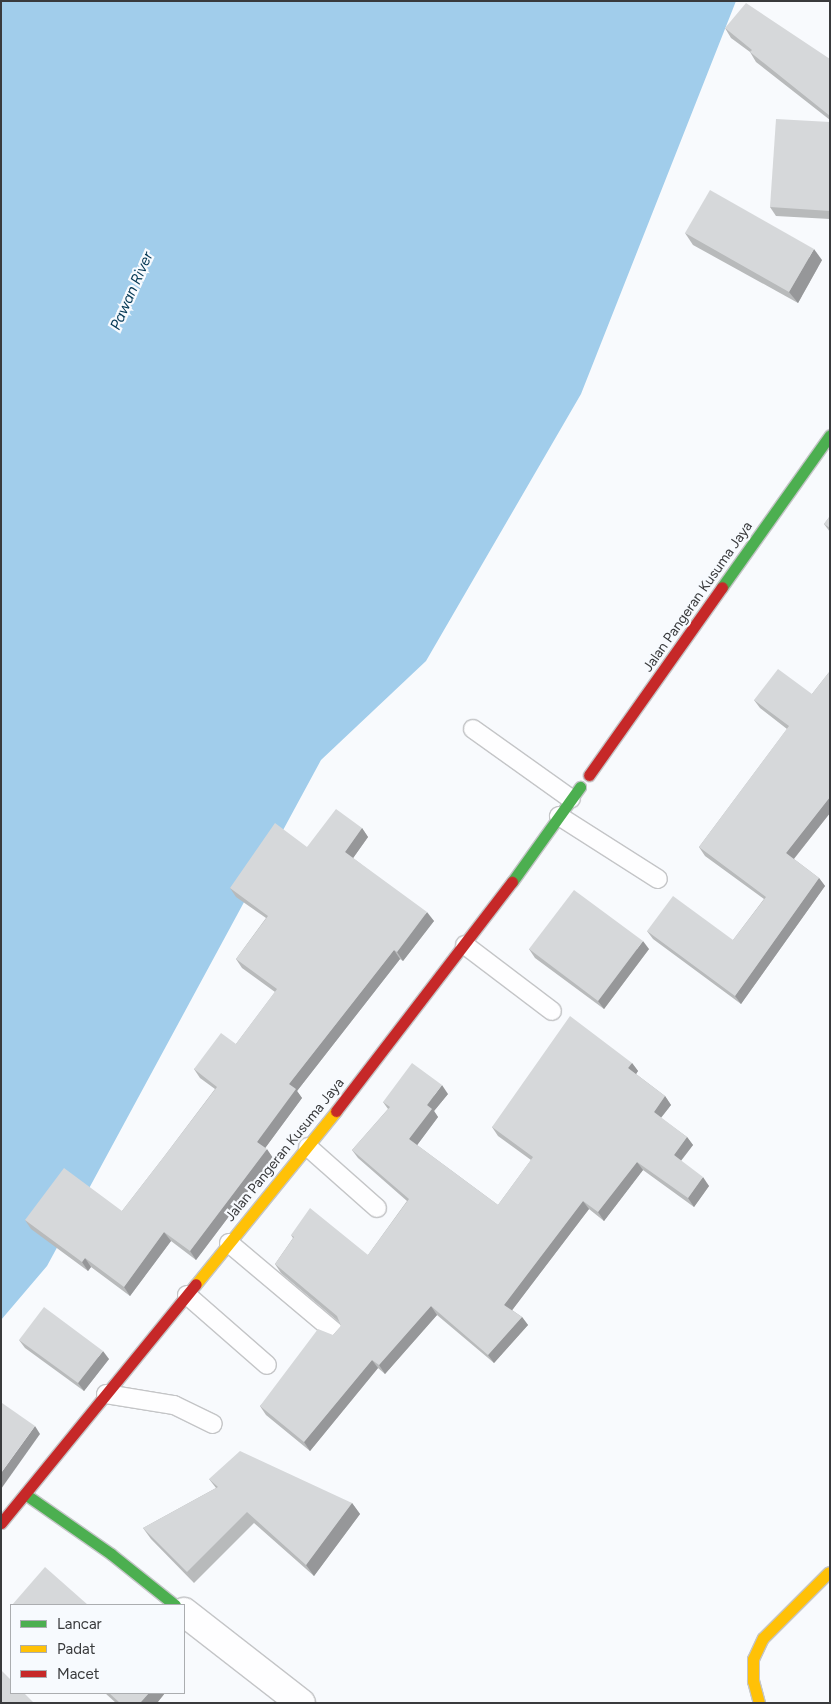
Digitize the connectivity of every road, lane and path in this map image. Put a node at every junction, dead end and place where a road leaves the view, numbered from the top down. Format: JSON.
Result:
{"nodes":[{"id":1,"x":830,"y":435,"type":"edge"},
{"id":2,"x":473,"y":729,"type":"dead end"},
{"id":3,"x":589,"y":775,"type":"dead end"},
{"id":4,"x":575,"y":793,"type":"joint"},
{"id":5,"x":559,"y":816,"type":"junction"},
{"id":6,"x":658,"y":879,"type":"dead end"},
{"id":7,"x":465,"y":945,"type":"junction"},
{"id":8,"x":552,"y":1011,"type":"dead end"},
{"id":9,"x":308,"y":1147,"type":"junction"},
{"id":10,"x":377,"y":1208,"type":"dead end"},
{"id":11,"x":230,"y":1243,"type":"junction"},
{"id":12,"x":187,"y":1295,"type":"junction"},
{"id":13,"x":336,"y":1333,"type":"edge"},
{"id":14,"x":267,"y":1365,"type":"dead end"},
{"id":15,"x":106,"y":1394,"type":"junction"},
{"id":16,"x":213,"y":1424,"type":"dead end"},
{"id":17,"x":25,"y":1494,"type":"junction"},
{"id":18,"x":1,"y":1523,"type":"edge"},
{"id":19,"x":829,"y":1572,"type":"edge"},
{"id":20,"x":174,"y":1604,"type":"edge"},
{"id":21,"x":185,"y":1613,"type":"edge"},
{"id":22,"x":301,"y":1703,"type":"edge"},
{"id":23,"x":760,"y":1703,"type":"edge"}],
"edges":[{"from":1,"to":3,"type":"street","name":"Jalan Pangeran Kusuma Jaya"},
{"from":2,"to":4,"type":"lane"},
{"from":4,"to":5,"type":"street","name":"Jalan Pangeran Kusuma Jaya"},
{"from":5,"to":6,"type":"lane"},
{"from":5,"to":7,"type":"street","name":"Jalan Pangeran Kusuma Jaya"},
{"from":7,"to":8,"type":"lane"},
{"from":7,"to":9,"type":"street","name":"Jalan Pangeran Kusuma Jaya"},
{"from":9,"to":10,"type":"lane"},
{"from":9,"to":11,"type":"street","name":"Jalan Pangeran Kusuma Jaya"},
{"from":11,"to":12,"type":"street","name":"Jalan Pangeran Kusuma Jaya"},
{"from":11,"to":13,"type":"lane"},
{"from":12,"to":14,"type":"lane"},
{"from":12,"to":15,"type":"street","name":"Jalan Pangeran Kusuma Jaya"},
{"from":15,"to":16,"type":"lane"},
{"from":15,"to":17,"type":"street","name":"Jalan Pangeran Kusuma Jaya"},
{"from":17,"to":18,"type":"street","name":"Jalan Pangeran Kusuma Jaya"},
{"from":17,"to":20,"type":"street"},
{"from":19,"to":23,"type":"street"},
{"from":21,"to":22,"type":"street"}]}
